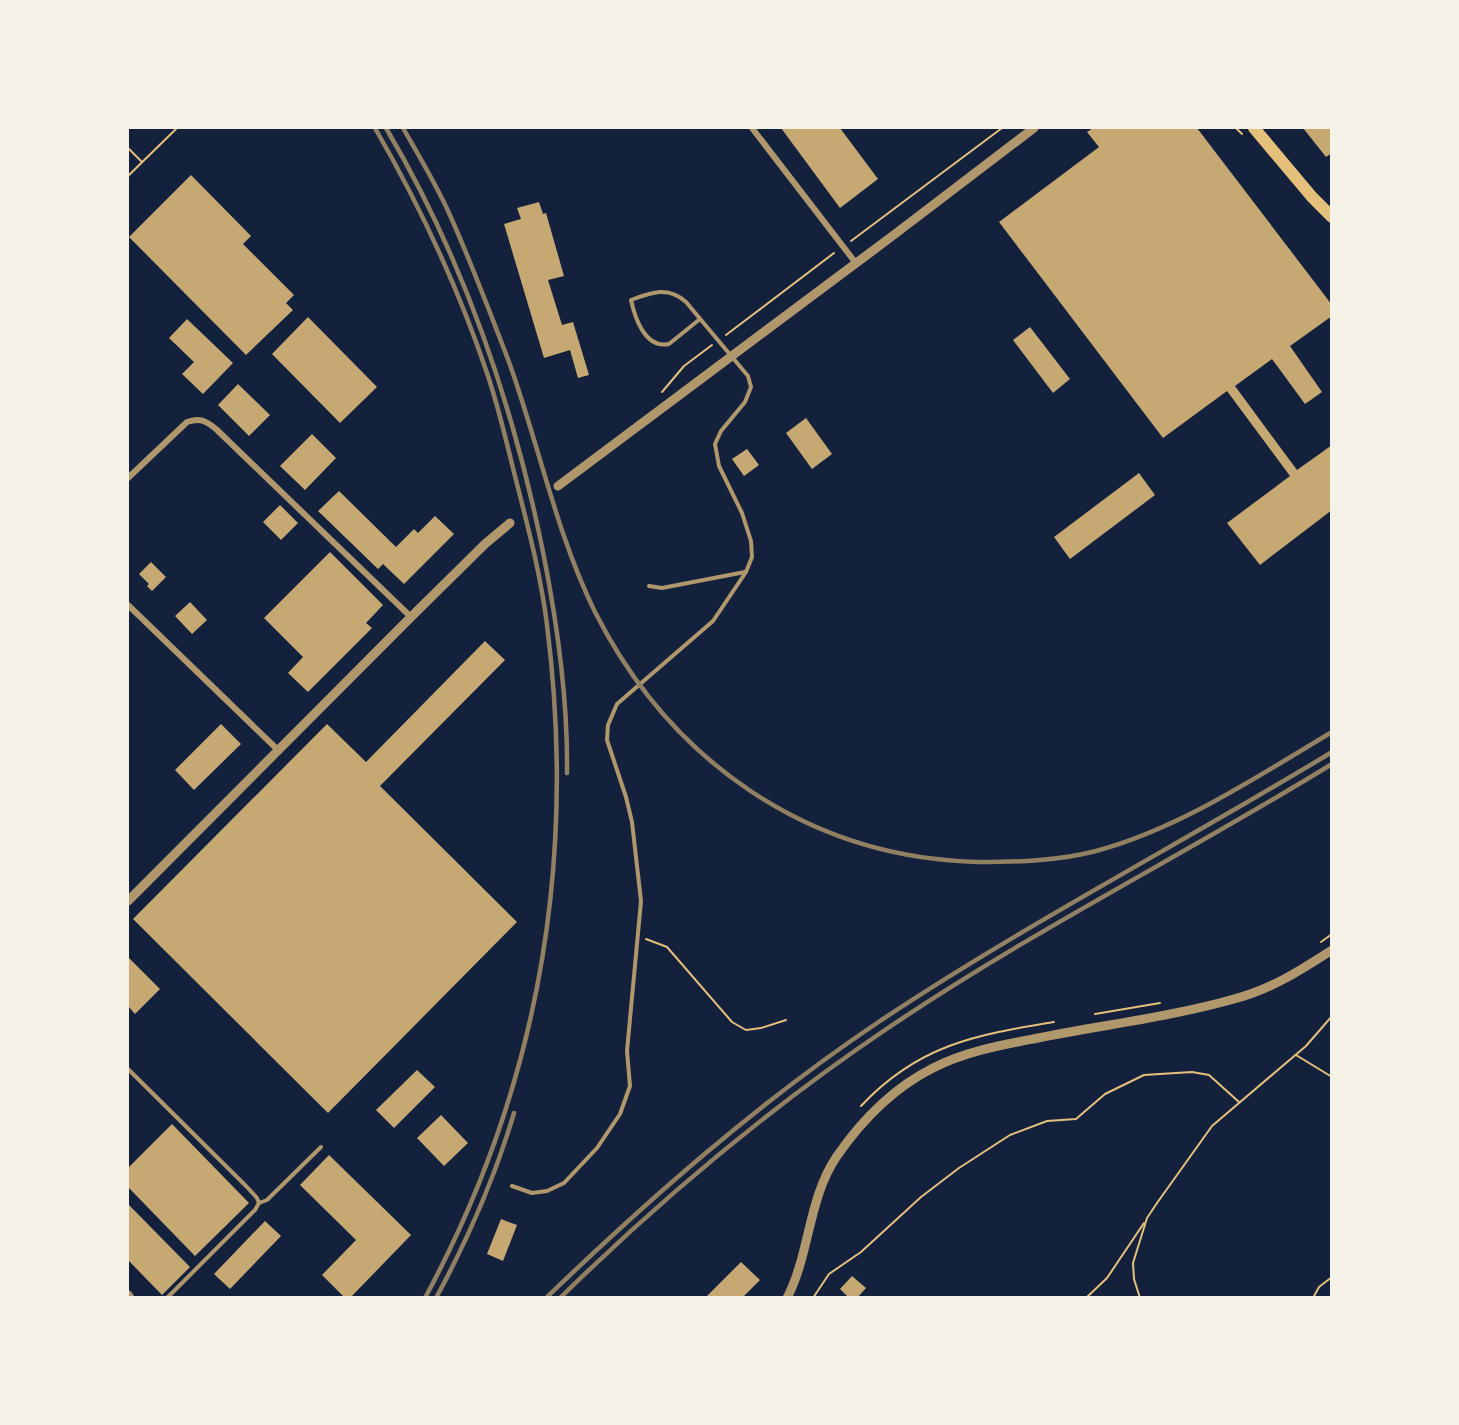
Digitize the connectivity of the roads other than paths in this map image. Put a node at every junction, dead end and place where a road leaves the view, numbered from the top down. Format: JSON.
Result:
{"nodes":[{"id":1,"x":752,"y":128,"type":"edge"},
{"id":2,"x":1034,"y":128,"type":"edge"},
{"id":3,"x":1254,"y":128,"type":"edge"},
{"id":4,"x":1332,"y":217,"type":"edge"},
{"id":5,"x":855,"y":262,"type":"junction"},
{"id":6,"x":700,"y":319,"type":"junction"},
{"id":7,"x":732,"y":356,"type":"junction"},
{"id":8,"x":128,"y":478,"type":"edge"},
{"id":9,"x":558,"y":486,"type":"dead end"},
{"id":10,"x":510,"y":523,"type":"dead end"},
{"id":11,"x":746,"y":572,"type":"junction"},
{"id":12,"x":649,"y":586,"type":"dead end"},
{"id":13,"x":128,"y":605,"type":"edge"},
{"id":14,"x":411,"y":617,"type":"junction"},
{"id":15,"x":278,"y":750,"type":"junction"},
{"id":16,"x":128,"y":901,"type":"edge"},
{"id":17,"x":1332,"y":950,"type":"edge"},
{"id":18,"x":128,"y":1069,"type":"edge"},
{"id":19,"x":321,"y":1147,"type":"dead end"},
{"id":20,"x":512,"y":1186,"type":"dead end"},
{"id":21,"x":259,"y":1203,"type":"junction"},
{"id":22,"x":167,"y":1298,"type":"edge"},
{"id":23,"x":787,"y":1298,"type":"edge"}],
"edges":[{"from":1,"to":5,"type":"street"},
{"from":2,"to":5,"type":"street"},
{"from":3,"to":4,"type":"main road"},
{"from":5,"to":7,"type":"street"},
{"from":6,"to":6,"type":"lane"},
{"from":6,"to":7,"type":"lane"},
{"from":7,"to":9,"type":"street"},
{"from":7,"to":11,"type":"lane"},
{"from":8,"to":14,"type":"street"},
{"from":10,"to":14,"type":"street"},
{"from":11,"to":12,"type":"lane"},
{"from":11,"to":20,"type":"lane"},
{"from":13,"to":15,"type":"street"},
{"from":14,"to":15,"type":"street"},
{"from":15,"to":16,"type":"street"},
{"from":17,"to":23,"type":"street"},
{"from":18,"to":21,"type":"lane"},
{"from":19,"to":21,"type":"lane"},
{"from":21,"to":22,"type":"lane"}]}
